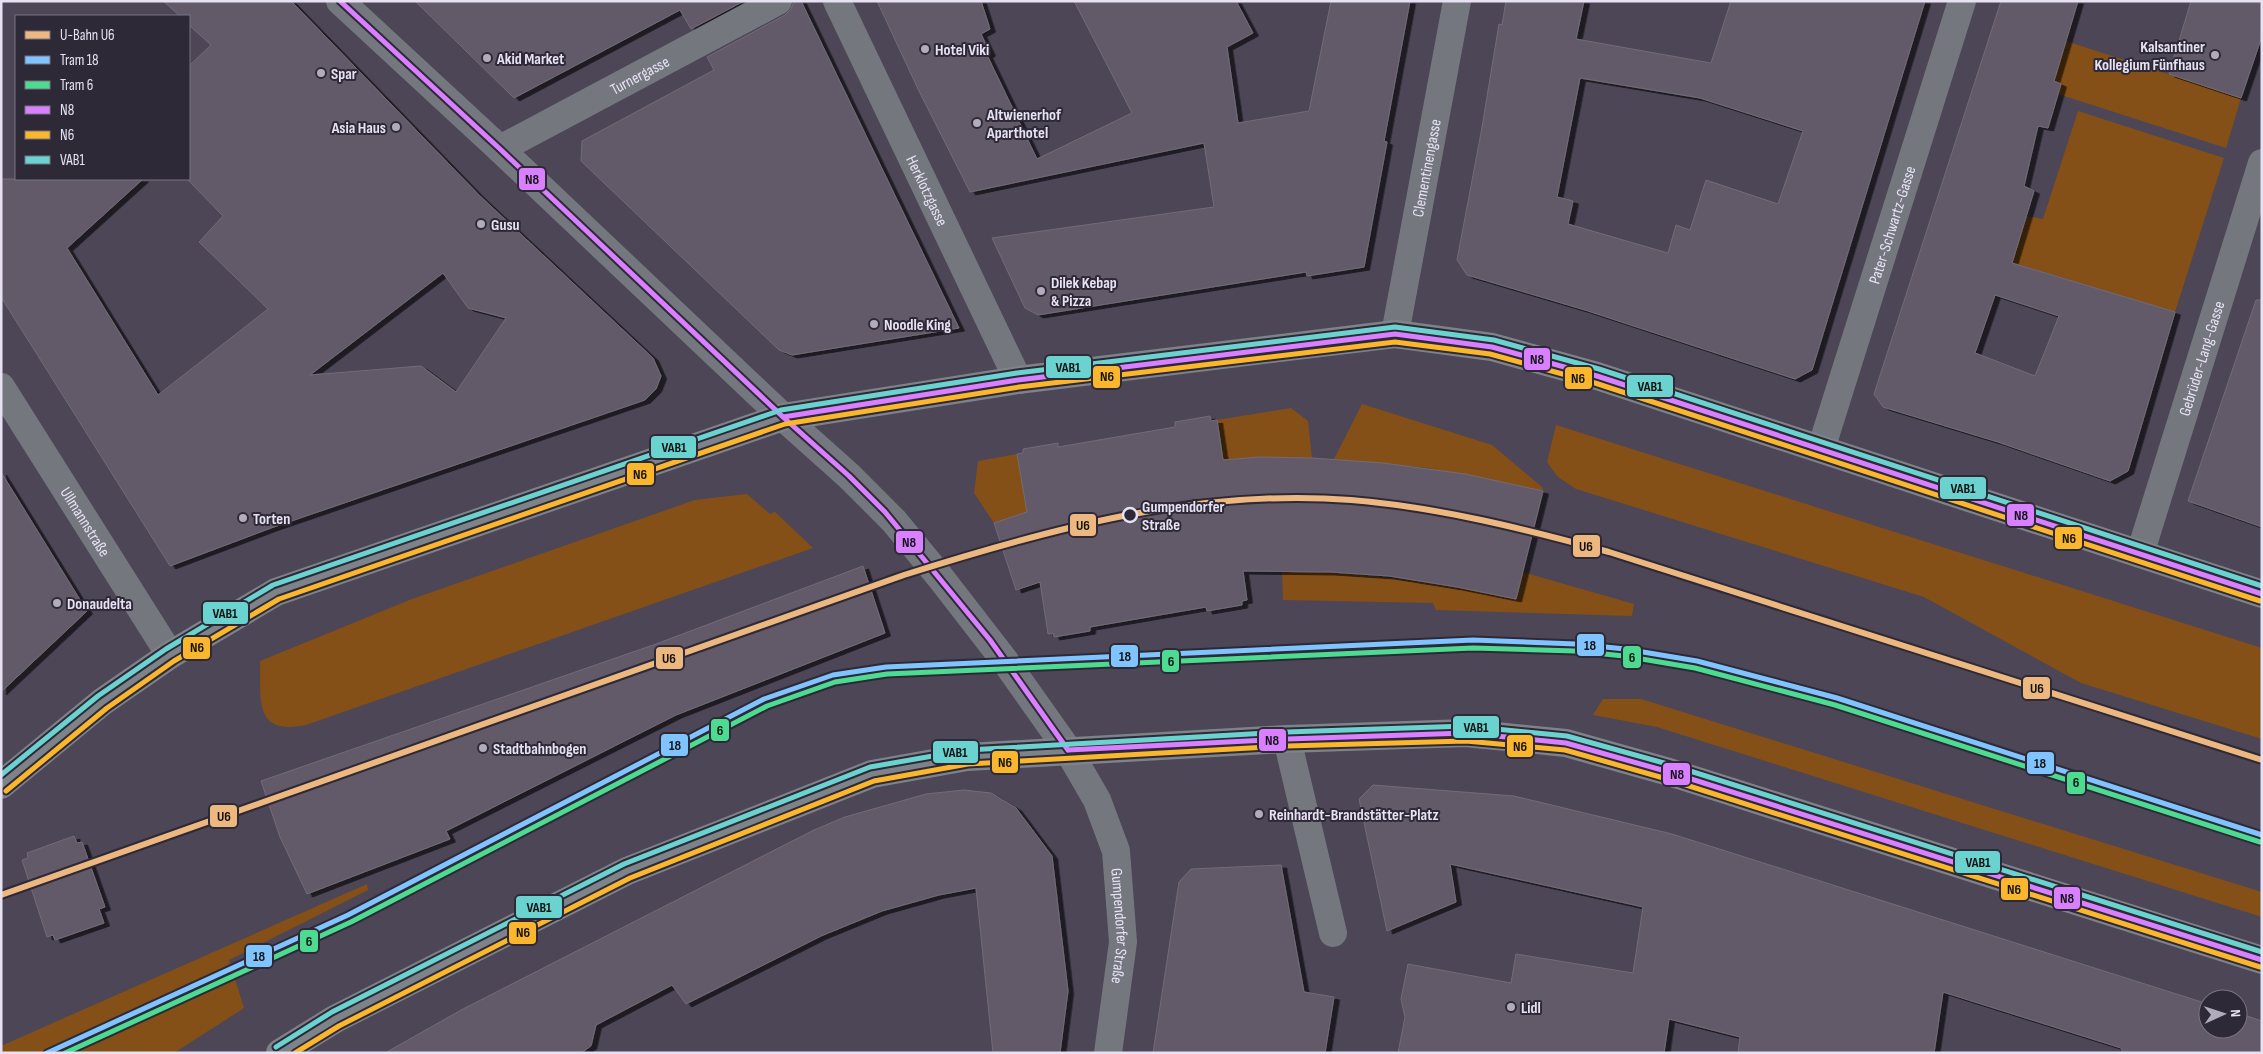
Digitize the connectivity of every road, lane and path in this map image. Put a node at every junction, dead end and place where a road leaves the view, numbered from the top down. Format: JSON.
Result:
{"nodes":[{"id":1,"x":340,"y":1,"type":"edge"},
{"id":2,"x":778,"y":1,"type":"edge"},
{"id":3,"x":837,"y":1,"type":"edge"},
{"id":4,"x":1457,"y":1,"type":"edge"},
{"id":5,"x":1962,"y":1,"type":"edge"},
{"id":6,"x":500,"y":149,"type":"junction"},
{"id":7,"x":2262,"y":162,"type":"edge"},
{"id":8,"x":1395,"y":334,"type":"junction"},
{"id":9,"x":1018,"y":380,"type":"junction"},
{"id":10,"x":1,"y":387,"type":"edge"},
{"id":11,"x":783,"y":417,"type":"junction"},
{"id":12,"x":1821,"y":449,"type":"junction"},
{"id":13,"x":2140,"y":554,"type":"junction"},
{"id":14,"x":2262,"y":594,"type":"edge"},
{"id":15,"x":170,"y":655,"type":"junction"},
{"id":16,"x":1287,"y":738,"type":"junction"},
{"id":17,"x":1068,"y":750,"type":"junction"},
{"id":18,"x":1,"y":785,"type":"edge"},
{"id":19,"x":1333,"y":933,"type":"dead end"},
{"id":20,"x":2262,"y":960,"type":"edge"},
{"id":21,"x":280,"y":1053,"type":"edge"},
{"id":22,"x":1108,"y":1053,"type":"edge"}],
"edges":[{"from":1,"to":6,"type":"street","name":"Gumpendorfer Straße"},
{"from":2,"to":6,"type":"street","name":"Turnergasse"},
{"from":3,"to":9,"type":"street","name":"Herklotzgasse"},
{"from":4,"to":8,"type":"street","name":"Clementinengasse"},
{"from":5,"to":12,"type":"street","name":"Pater-Schwartz-Gasse"},
{"from":6,"to":11,"type":"street","name":"Gumpendorfer Straße"},
{"from":7,"to":13,"type":"street","name":"Gebrüder-Lang-Gasse"},
{"from":8,"to":9,"type":"main road"},
{"from":8,"to":12,"type":"main road"},
{"from":9,"to":11,"type":"main road"},
{"from":10,"to":15,"type":"street","name":"Ullmannstraße"},
{"from":11,"to":15,"type":"main road"},
{"from":11,"to":17,"type":"street","name":"Gumpendorfer Straße"},
{"from":12,"to":13,"type":"main road"},
{"from":13,"to":14,"type":"main road"},
{"from":15,"to":18,"type":"main road"},
{"from":16,"to":17,"type":"main road"},
{"from":16,"to":19,"type":"street"},
{"from":16,"to":20,"type":"main road"},
{"from":17,"to":21,"type":"main road"},
{"from":17,"to":22,"type":"street","name":"Gumpendorfer Straße"}]}
